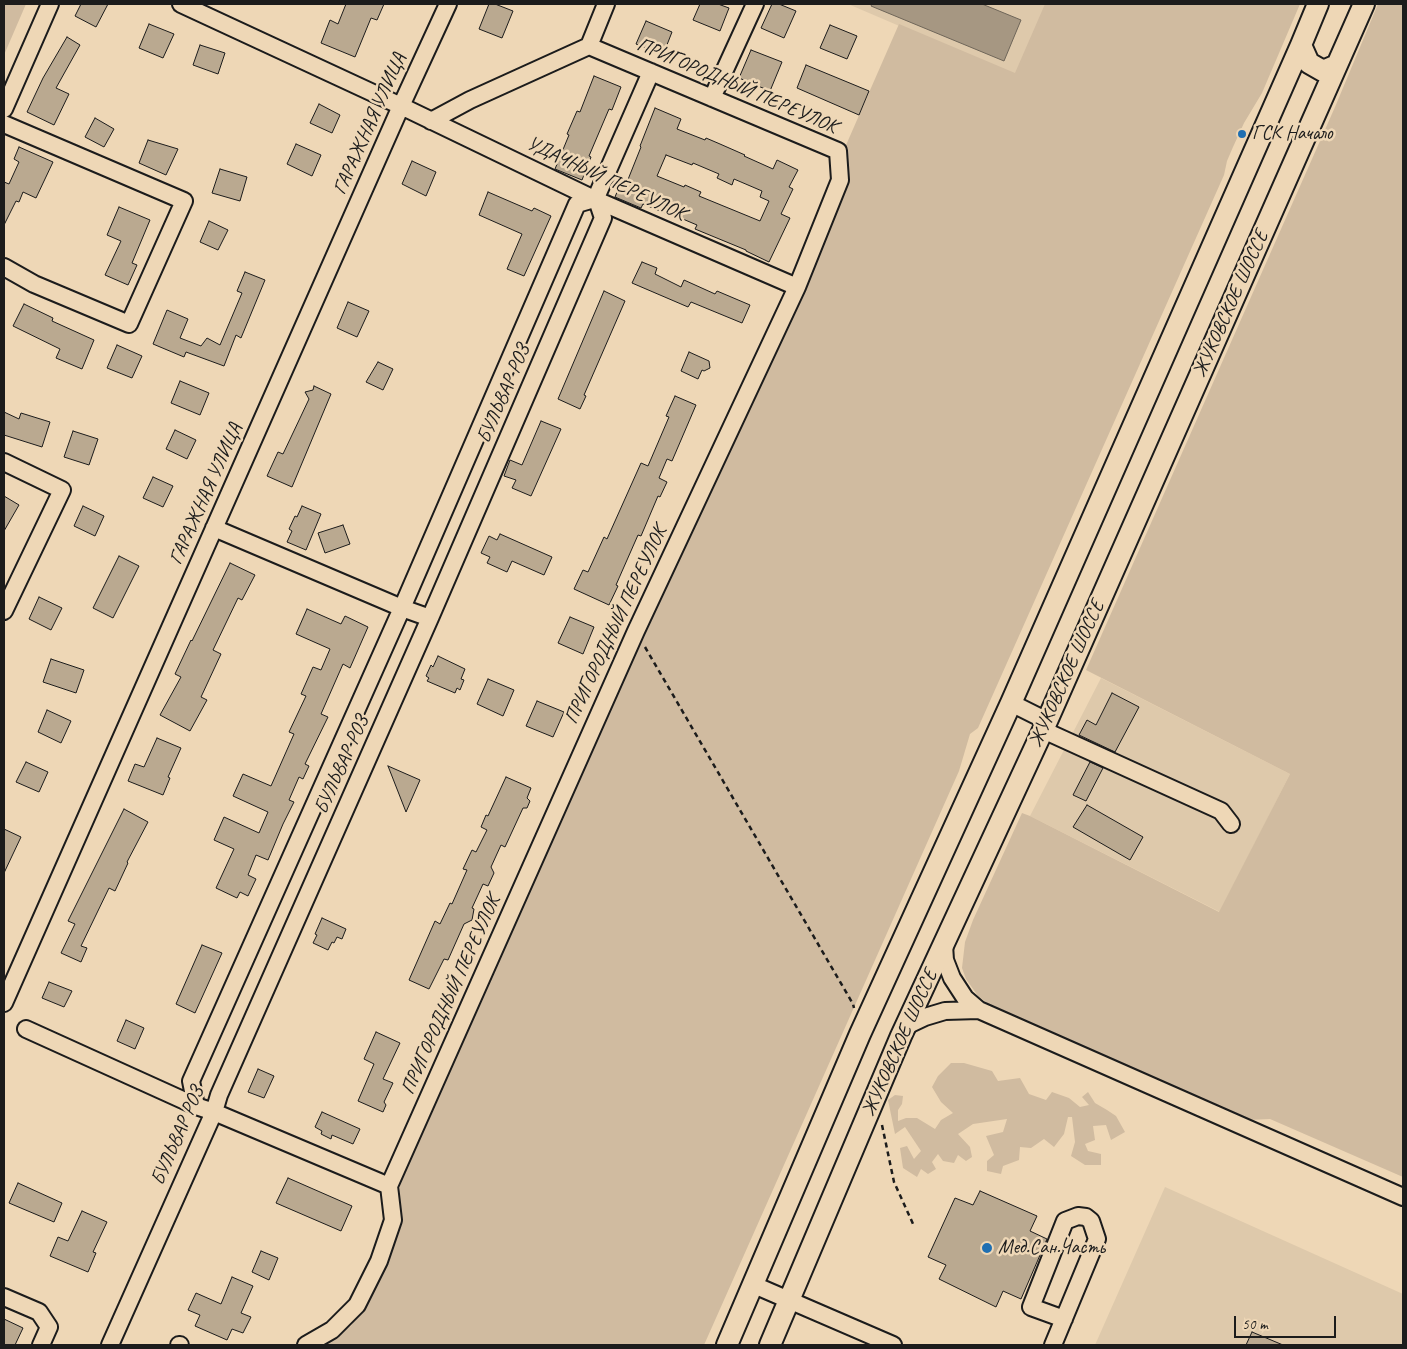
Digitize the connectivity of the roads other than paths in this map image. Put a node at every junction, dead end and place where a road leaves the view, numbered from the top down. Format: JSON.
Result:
{"nodes":[{"id":1,"x":50,"y":4,"type":"edge"},
{"id":2,"x":181,"y":4,"type":"edge"},
{"id":3,"x":448,"y":4,"type":"edge"},
{"id":4,"x":606,"y":4,"type":"edge"},
{"id":5,"x":755,"y":4,"type":"edge"},
{"id":6,"x":1318,"y":4,"type":"edge"},
{"id":7,"x":1364,"y":4,"type":"edge"},
{"id":8,"x":1301,"y":45,"type":"junction"},
{"id":9,"x":589,"y":46,"type":"junction"},
{"id":10,"x":1337,"y":65,"type":"junction"},
{"id":11,"x":651,"y":72,"type":"junction"},
{"id":12,"x":712,"y":98,"type":"junction"},
{"id":13,"x":400,"y":106,"type":"junction"},
{"id":14,"x":4,"y":109,"type":"edge"},
{"id":15,"x":431,"y":121,"type":"junction"},
{"id":16,"x":4,"y":124,"type":"edge"},
{"id":17,"x":595,"y":200,"type":"junction"},
{"id":18,"x":4,"y":267,"type":"edge"},
{"id":19,"x":796,"y":287,"type":"junction"},
{"id":20,"x":4,"y":462,"type":"edge"},
{"id":21,"x":214,"y":528,"type":"junction"},
{"id":22,"x":402,"y":608,"type":"junction"},
{"id":23,"x":4,"y":611,"type":"edge"},
{"id":24,"x":430,"y":618,"type":"junction"},
{"id":25,"x":1011,"y":703,"type":"junction"},
{"id":26,"x":1045,"y":726,"type":"junction"},
{"id":27,"x":1231,"y":824,"type":"dead end"},
{"id":28,"x":944,"y":944,"type":"junction"},
{"id":29,"x":4,"y":1003,"type":"edge"},
{"id":30,"x":978,"y":1010,"type":"junction"},
{"id":31,"x":906,"y":1026,"type":"junction"},
{"id":32,"x":26,"y":1029,"type":"dead end"},
{"id":33,"x":196,"y":1106,"type":"junction"},
{"id":34,"x":214,"y":1112,"type":"junction"},
{"id":35,"x":389,"y":1186,"type":"junction"},
{"id":36,"x":1403,"y":1197,"type":"edge"},
{"id":37,"x":754,"y":1285,"type":"junction"},
{"id":38,"x":4,"y":1297,"type":"edge"},
{"id":39,"x":790,"y":1300,"type":"junction"},
{"id":40,"x":1064,"y":1320,"type":"junction"},
{"id":41,"x":41,"y":1345,"type":"edge"},
{"id":42,"x":110,"y":1345,"type":"edge"},
{"id":43,"x":306,"y":1345,"type":"edge"},
{"id":44,"x":728,"y":1345,"type":"edge"},
{"id":45,"x":770,"y":1345,"type":"edge"},
{"id":46,"x":893,"y":1345,"type":"edge"},
{"id":47,"x":1053,"y":1345,"type":"edge"}],
"edges":[{"from":1,"to":14,"type":"street"},
{"from":2,"to":13,"type":"street","name":"УДАЧНЫЙ ПЕРЕУЛОК"},
{"from":3,"to":13,"type":"street","name":"ГАРАЖНАЯ УЛИЦА"},
{"from":4,"to":9,"type":"street"},
{"from":5,"to":12,"type":"street"},
{"from":6,"to":8,"type":"main road","name":"ЖУКОВСКОЕ ШОССЕ"},
{"from":7,"to":10,"type":"main road","name":"ЖУКОВСКОЕ ШОССЕ"},
{"from":8,"to":10,"type":"main road"},
{"from":8,"to":25,"type":"main road","name":"ЖУКОВСКОЕ ШОССЕ"},
{"from":9,"to":11,"type":"street","name":"ПРИГОРОДНЫЙ ПЕРЕУЛОК"},
{"from":9,"to":15,"type":"street"},
{"from":10,"to":26,"type":"main road","name":"ЖУКОВСКОЕ ШОССЕ"},
{"from":11,"to":12,"type":"street","name":"ПРИГОРОДНЫЙ ПЕРЕУЛОК"},
{"from":11,"to":17,"type":"street"},
{"from":12,"to":19,"type":"street","name":"ПРИГОРОДНЫЙ ПЕРЕУЛОК"},
{"from":13,"to":15,"type":"street","name":"УДАЧНЫЙ ПЕРЕУЛОК"},
{"from":13,"to":21,"type":"street","name":"ГАРАЖНАЯ УЛИЦА"},
{"from":15,"to":17,"type":"street","name":"УДАЧНЫЙ ПЕРЕУЛОК"},
{"from":16,"to":18,"type":"street"},
{"from":17,"to":19,"type":"street","name":"УДАЧНЫЙ ПЕРЕУЛОК"},
{"from":17,"to":22,"type":"street"},
{"from":17,"to":24,"type":"street","name":"БУЛЬВАР РОЗ"},
{"from":19,"to":35,"type":"street","name":"ПРИГОРОДНЫЙ ПЕРЕУЛОК"},
{"from":20,"to":23,"type":"street"},
{"from":21,"to":22,"type":"street"},
{"from":21,"to":29,"type":"street","name":"ГАРАЖНАЯ УЛИЦА"},
{"from":22,"to":24,"type":"street"},
{"from":22,"to":33,"type":"street"},
{"from":24,"to":34,"type":"street","name":"БУЛЬВАР РОЗ"},
{"from":25,"to":26,"type":"street"},
{"from":25,"to":37,"type":"main road","name":"ЖУКОВСКОЕ ШОССЕ"},
{"from":26,"to":27,"type":"street"},
{"from":26,"to":28,"type":"main road","name":"ЖУКОВСКОЕ ШОССЕ"},
{"from":28,"to":30,"type":"street"},
{"from":28,"to":31,"type":"main road","name":"ЖУКОВСКОЕ ШОССЕ"},
{"from":30,"to":31,"type":"street"},
{"from":30,"to":36,"type":"street"},
{"from":31,"to":39,"type":"main road","name":"ЖУКОВСКОЕ ШОССЕ"},
{"from":32,"to":33,"type":"street"},
{"from":33,"to":34,"type":"street"},
{"from":34,"to":35,"type":"street"},
{"from":34,"to":42,"type":"street","name":"БУЛЬВАР РОЗ"},
{"from":35,"to":43,"type":"street"},
{"from":37,"to":39,"type":"street"},
{"from":37,"to":44,"type":"main road","name":"ЖУКОВСКОЕ ШОССЕ"},
{"from":38,"to":41,"type":"street"},
{"from":39,"to":45,"type":"main road","name":"ЖУКОВСКОЕ ШОССЕ"},
{"from":39,"to":46,"type":"street"},
{"from":40,"to":40,"type":"street"},
{"from":40,"to":47,"type":"street"}]}
